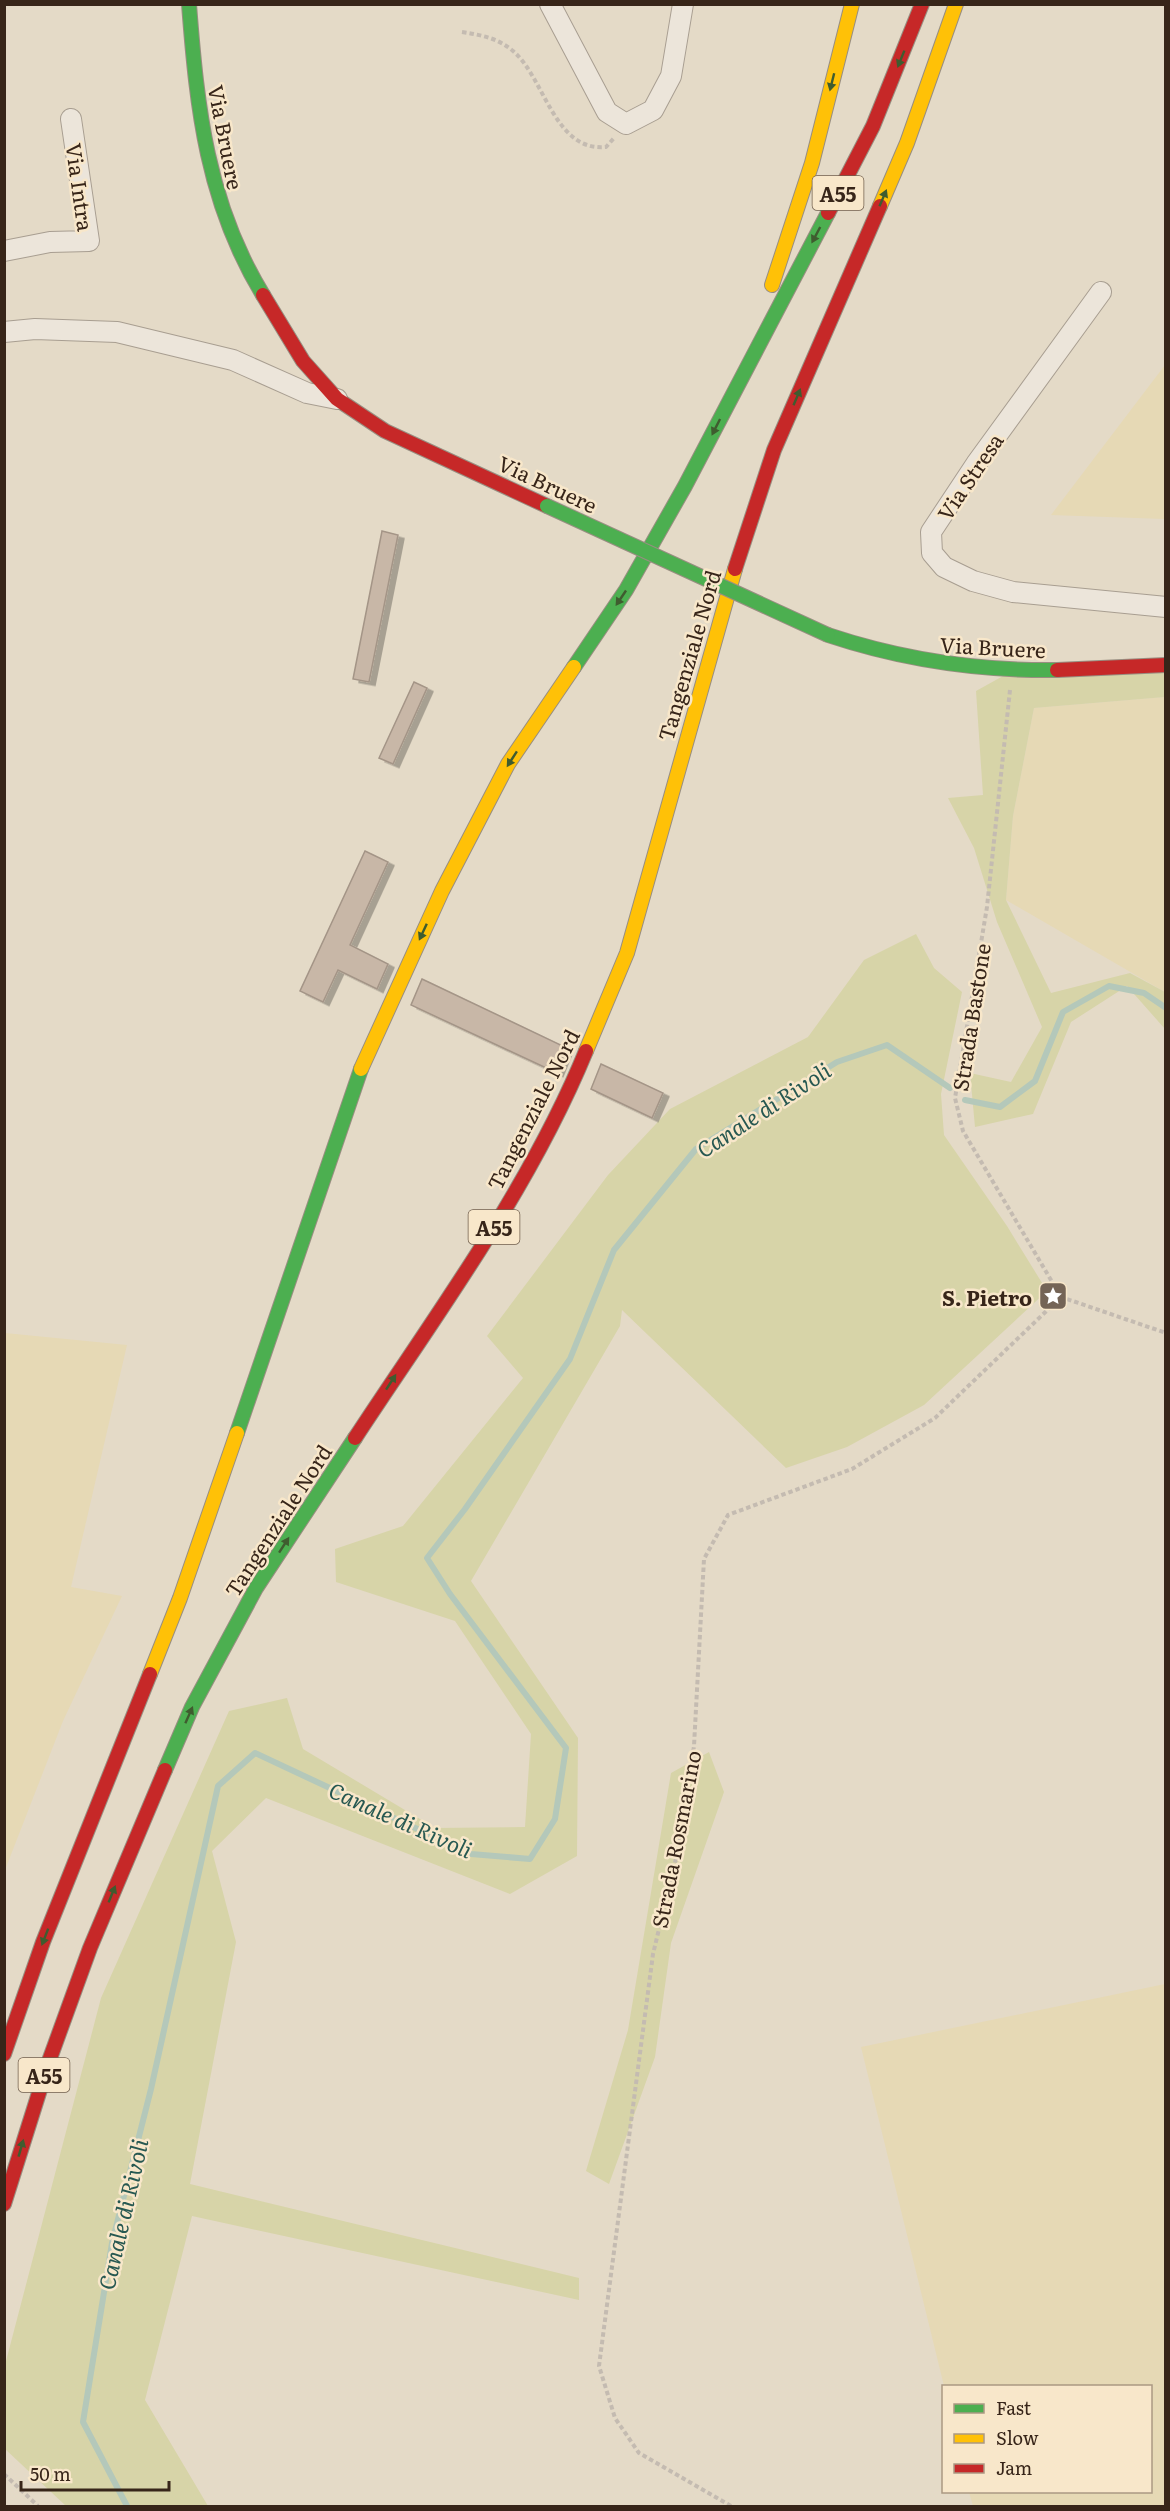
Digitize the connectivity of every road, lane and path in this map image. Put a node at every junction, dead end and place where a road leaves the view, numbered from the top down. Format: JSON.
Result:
{"nodes":[{"id":1,"x":189,"y":4,"type":"edge"},
{"id":2,"x":550,"y":4,"type":"edge"},
{"id":3,"x":683,"y":4,"type":"edge"},
{"id":4,"x":852,"y":4,"type":"edge"},
{"id":5,"x":922,"y":4,"type":"edge"},
{"id":6,"x":956,"y":4,"type":"edge"},
{"id":7,"x":462,"y":32,"type":"dead end"},
{"id":8,"x":946,"y":73,"type":"dead end"},
{"id":9,"x":71,"y":119,"type":"dead end"},
{"id":10,"x":626,"y":124,"type":"junction"},
{"id":11,"x":907,"y":143,"type":"junction"},
{"id":12,"x":4,"y":251,"type":"edge"},
{"id":13,"x":1101,"y":292,"type":"dead end"},
{"id":14,"x":4,"y":332,"type":"edge"},
{"id":15,"x":742,"y":375,"type":"junction"},
{"id":16,"x":337,"y":399,"type":"junction"},
{"id":17,"x":1166,"y":607,"type":"edge"},
{"id":18,"x":1166,"y":665,"type":"edge"},
{"id":19,"x":1012,"y":671,"type":"junction"},
{"id":20,"x":1061,"y":1297,"type":"junction"},
{"id":21,"x":1166,"y":1333,"type":"edge"},
{"id":22,"x":4,"y":2054,"type":"edge"},
{"id":23,"x":4,"y":2204,"type":"edge"},
{"id":24,"x":4,"y":2474,"type":"edge"},
{"id":25,"x":38,"y":2506,"type":"edge"},
{"id":26,"x":731,"y":2506,"type":"edge"}],
"edges":[{"from":1,"to":16,"type":"main road","name":"Via Bruere"},
{"from":2,"to":10,"type":"street"},
{"from":3,"to":10,"type":"street"},
{"from":4,"to":15,"type":"main road","number":"A55","one_way":true},
{"from":5,"to":15,"type":"main road","number":"A55","one_way":true},
{"from":6,"to":11,"type":"main road","number":"A55"},
{"from":7,"to":10,"type":"path"},
{"from":8,"to":11,"type":"main road","number":"A55"},
{"from":9,"to":12,"type":"street","name":"Via Intra"},
{"from":23,"to":11,"type":"main road","name":"Tangenziale Nord","number":"A55","one_way":true},
{"from":13,"to":17,"type":"street","name":"Via Stresa"},
{"from":14,"to":16,"type":"street"},
{"from":15,"to":22,"type":"main road","number":"A55","one_way":true},
{"from":16,"to":19,"type":"main road","name":"Via Bruere","bridge":true},
{"from":18,"to":19,"type":"main road","name":"Via Bruere"},
{"from":19,"to":20,"type":"path","name":"Strada Bastone"},
{"from":20,"to":21,"type":"path"},
{"from":20,"to":26,"type":"path","name":"Strada Rosmarino"},
{"from":24,"to":25,"type":"path"}]}
